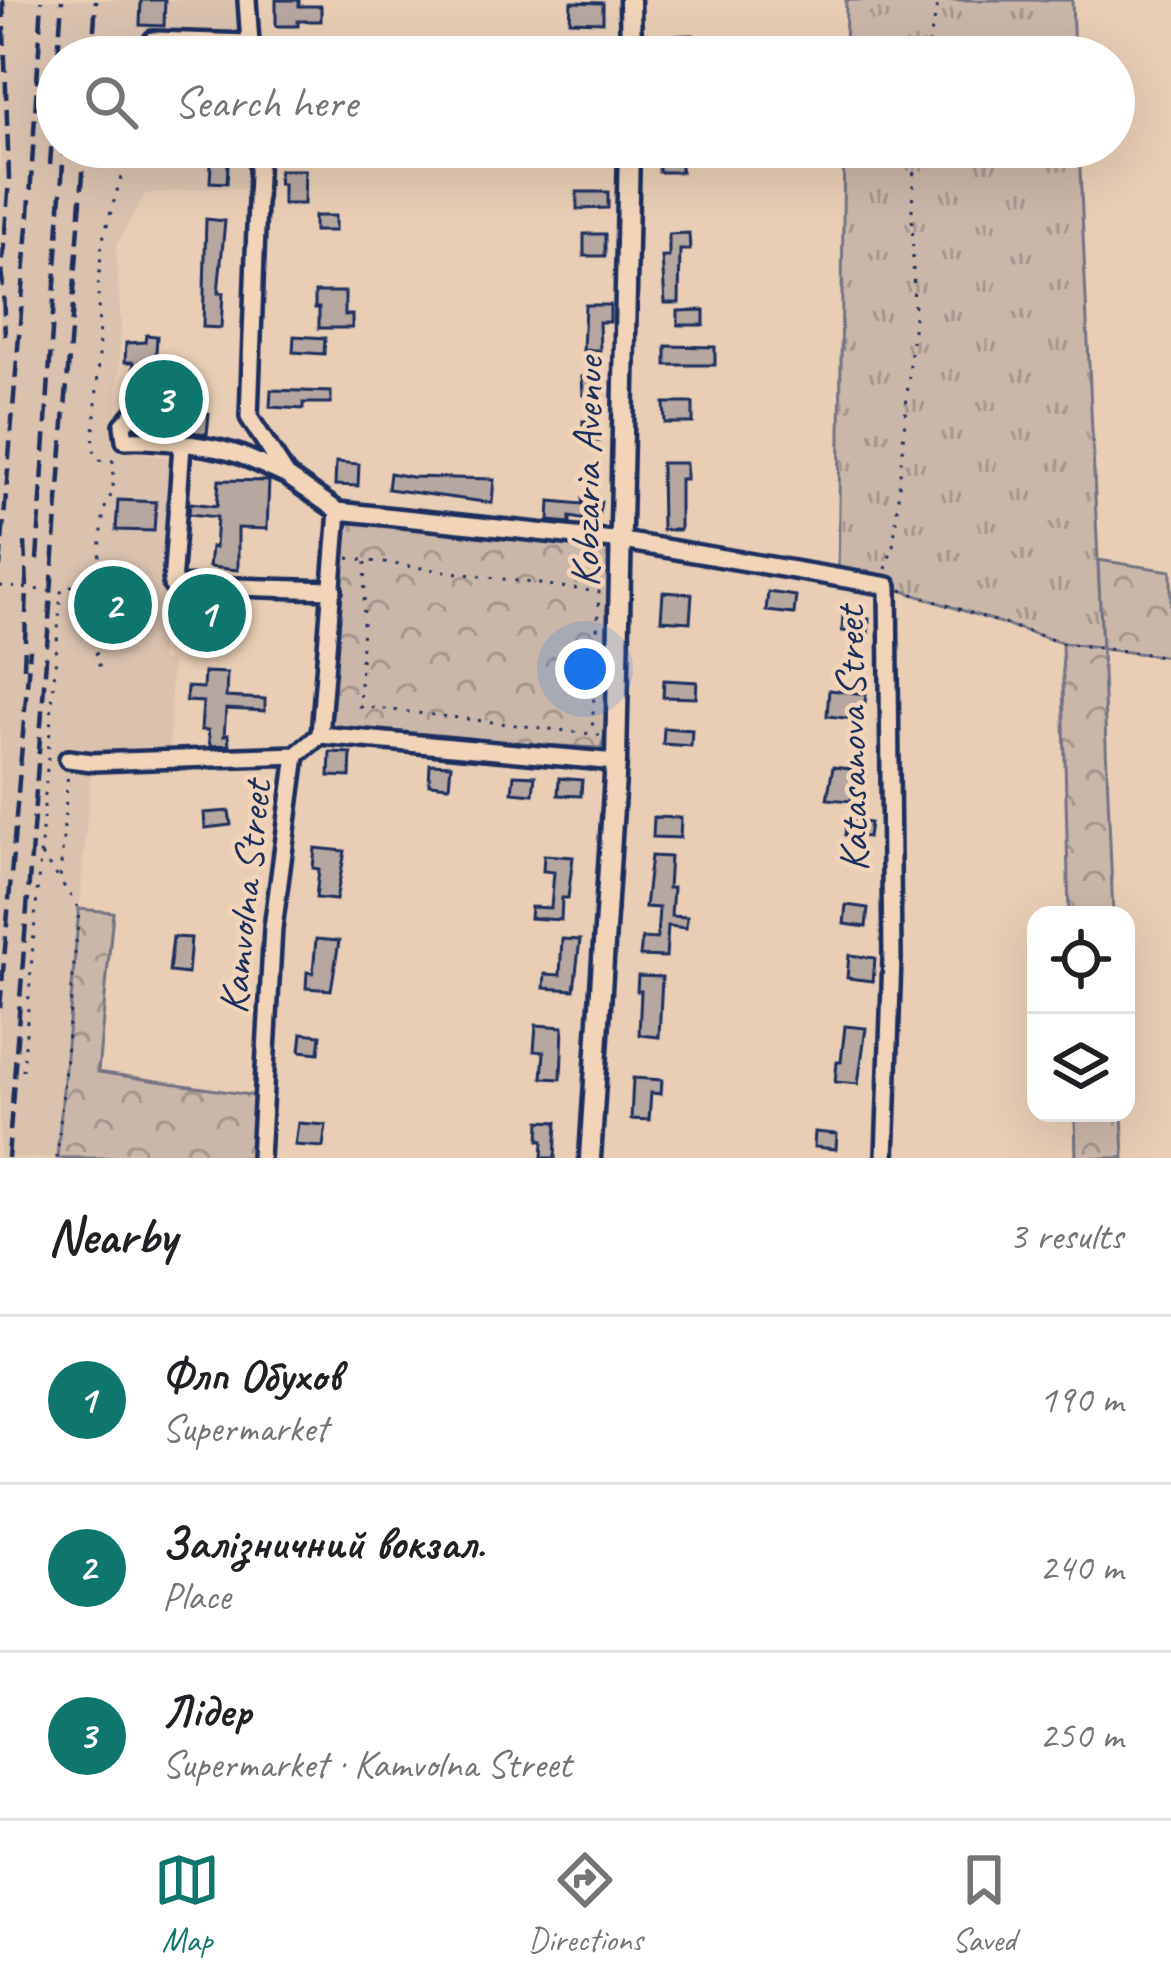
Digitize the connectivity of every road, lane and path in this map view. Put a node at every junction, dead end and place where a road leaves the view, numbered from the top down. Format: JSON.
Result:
{"nodes":[{"id":1,"x":247,"y":0,"type":"edge"},
{"id":2,"x":630,"y":0,"type":"edge"},
{"id":3,"x":939,"y":0,"type":"edge"},
{"id":4,"x":249,"y":36,"type":"edge"},
{"id":5,"x":631,"y":36,"type":"edge"},
{"id":6,"x":931,"y":36,"type":"edge"},
{"id":7,"x":124,"y":168,"type":"edge"},
{"id":8,"x":258,"y":168,"type":"edge"},
{"id":9,"x":629,"y":168,"type":"edge"},
{"id":10,"x":914,"y":168,"type":"edge"},
{"id":11,"x":113,"y":453,"type":"dead end"},
{"id":12,"x":114,"y":461,"type":"junction"},
{"id":13,"x":287,"y":476,"type":"junction"},
{"id":14,"x":338,"y":511,"type":"junction"},
{"id":15,"x":623,"y":541,"type":"junction"},
{"id":16,"x":335,"y":556,"type":"junction"},
{"id":17,"x":366,"y":560,"type":"junction"},
{"id":18,"x":883,"y":585,"type":"junction"},
{"id":19,"x":0,"y":586,"type":"edge"},
{"id":20,"x":96,"y":590,"type":"junction"},
{"id":21,"x":333,"y":590,"type":"junction"},
{"id":22,"x":61,"y":592,"type":"junction"},
{"id":23,"x":1171,"y":657,"type":"edge"},
{"id":24,"x":100,"y":669,"type":"dead end"},
{"id":25,"x":592,"y":734,"type":"junction"},
{"id":26,"x":320,"y":735,"type":"junction"},
{"id":27,"x":605,"y":735,"type":"dead end"},
{"id":28,"x":296,"y":755,"type":"junction"},
{"id":29,"x":68,"y":759,"type":"joint"},
{"id":30,"x":616,"y":762,"type":"junction"},
{"id":31,"x":40,"y":853,"type":"junction"},
{"id":32,"x":60,"y":880,"type":"junction"},
{"id":33,"x":23,"y":1071,"type":"dead end"},
{"id":34,"x":57,"y":1158,"type":"edge"},
{"id":35,"x":260,"y":1158,"type":"edge"},
{"id":36,"x":590,"y":1158,"type":"edge"},
{"id":37,"x":885,"y":1158,"type":"edge"}],
"edges":[{"from":1,"to":4,"type":"street"},
{"from":2,"to":5,"type":"main road"},
{"from":3,"to":6,"type":"path"},
{"from":7,"to":12,"type":"path"},
{"from":8,"to":13,"type":"street"},
{"from":9,"to":15,"type":"main road","name":"Kobzaria Avenue"},
{"from":10,"to":18,"type":"path"},
{"from":11,"to":12,"type":"path"},
{"from":12,"to":20,"type":"path"},
{"from":13,"to":14,"type":"street"},
{"from":13,"to":21,"type":"street"},
{"from":14,"to":15,"type":"street"},
{"from":14,"to":16,"type":"street","name":"Kamvolna Street"},
{"from":15,"to":18,"type":"street","name":"Katasanova Street"},
{"from":15,"to":30,"type":"main road","name":"Kobzaria Avenue"},
{"from":16,"to":17,"type":"path"},
{"from":16,"to":21,"type":"street","name":"Kamvolna Street"},
{"from":17,"to":25,"type":"path"},
{"from":17,"to":25,"type":"path"},
{"from":18,"to":23,"type":"path"},
{"from":18,"to":37,"type":"street","name":"Katasanova Street"},
{"from":19,"to":22,"type":"path"},
{"from":20,"to":22,"type":"path"},
{"from":20,"to":24,"type":"path"},
{"from":21,"to":26,"type":"street","name":"Kamvolna Street"},
{"from":22,"to":31,"type":"path"},
{"from":25,"to":27,"type":"path"},
{"from":26,"to":28,"type":"street","name":"Kamvolna Street"},
{"from":26,"to":30,"type":"street"},
{"from":28,"to":29,"type":"street"},
{"from":28,"to":35,"type":"street","name":"Kamvolna Street"},
{"from":29,"to":32,"type":"path"},
{"from":30,"to":36,"type":"main road","name":"Kobzaria Avenue"},
{"from":31,"to":32,"type":"path"},
{"from":31,"to":33,"type":"path"},
{"from":32,"to":34,"type":"path"}]}
